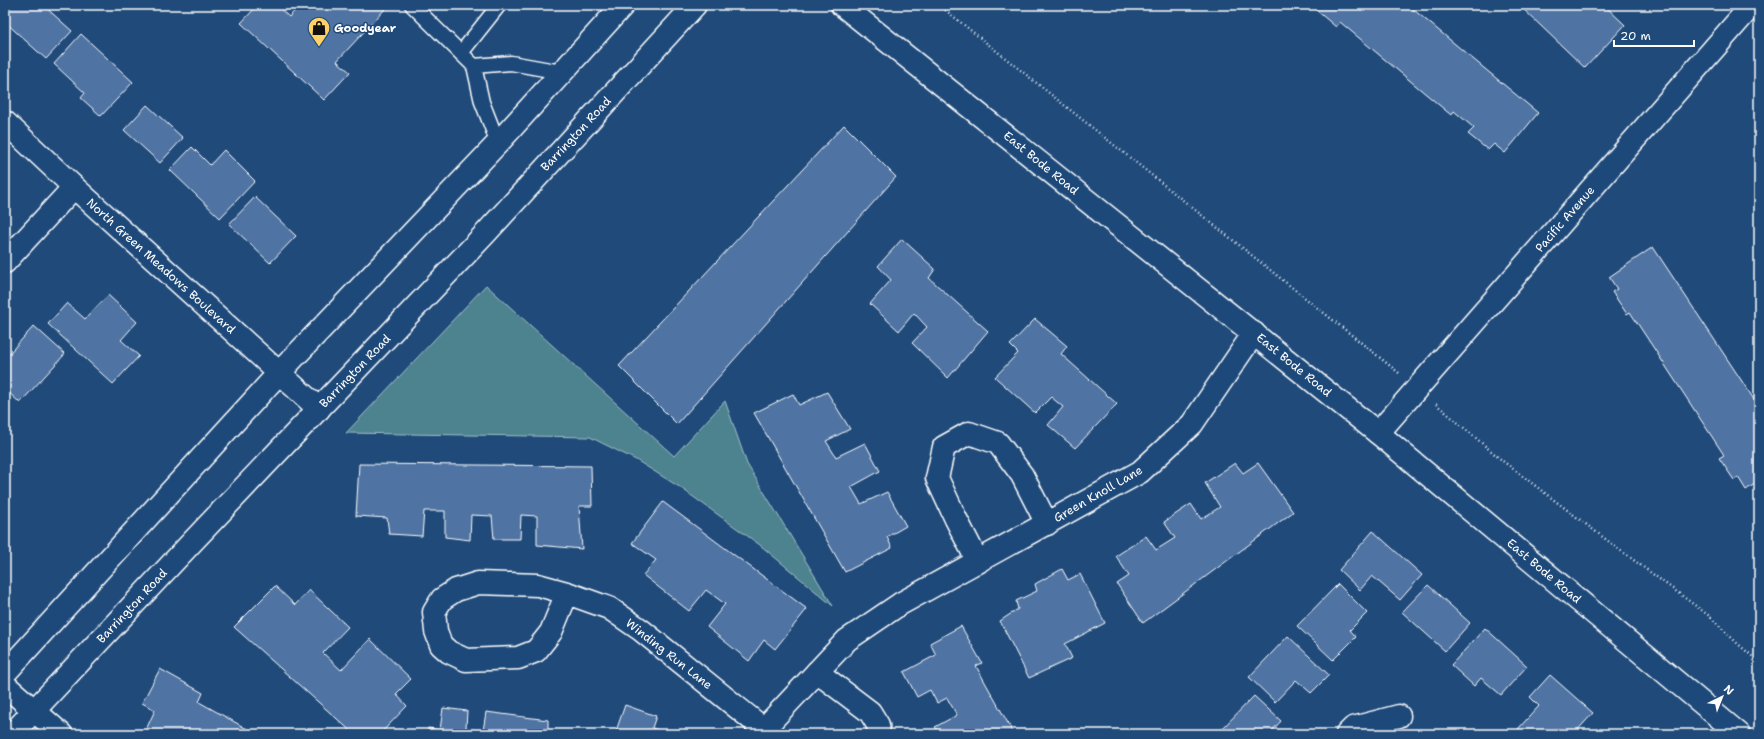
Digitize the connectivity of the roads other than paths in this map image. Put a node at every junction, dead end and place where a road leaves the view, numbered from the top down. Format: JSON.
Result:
{"nodes":[{"id":1,"x":412,"y":5,"type":"edge"},
{"id":2,"x":499,"y":5,"type":"edge"},
{"id":3,"x":623,"y":5,"type":"edge"},
{"id":4,"x":695,"y":5,"type":"edge"},
{"id":5,"x":842,"y":5,"type":"edge"},
{"id":6,"x":1752,"y":5,"type":"edge"},
{"id":7,"x":461,"y":52,"type":"junction"},
{"id":8,"x":474,"y":66,"type":"junction"},
{"id":9,"x":561,"y":72,"type":"junction"},
{"id":10,"x":5,"y":122,"type":"edge"},
{"id":11,"x":498,"y":143,"type":"junction"},
{"id":12,"x":74,"y":187,"type":"junction"},
{"id":13,"x":5,"y":262,"type":"edge"},
{"id":14,"x":1254,"y":333,"type":"junction"},
{"id":15,"x":279,"y":373,"type":"junction"},
{"id":16,"x":318,"y":409,"type":"junction"},
{"id":17,"x":1378,"y":433,"type":"junction"},
{"id":18,"x":1047,"y":524,"type":"junction"},
{"id":19,"x":978,"y":562,"type":"junction"},
{"id":20,"x":567,"y":593,"type":"junction"},
{"id":21,"x":817,"y":672,"type":"junction"},
{"id":22,"x":5,"y":673,"type":"edge"},
{"id":23,"x":5,"y":685,"type":"edge"},
{"id":24,"x":34,"y":711,"type":"junction"},
{"id":25,"x":1399,"y":716,"type":"dead end"},
{"id":26,"x":764,"y":732,"type":"edge"},
{"id":27,"x":12,"y":734,"type":"edge"},
{"id":28,"x":61,"y":734,"type":"edge"},
{"id":29,"x":879,"y":734,"type":"edge"},
{"id":30,"x":1347,"y":734,"type":"edge"},
{"id":31,"x":1739,"y":734,"type":"edge"}],
"edges":[{"from":1,"to":7,"type":"lane"},
{"from":2,"to":7,"type":"lane"},
{"from":3,"to":9,"type":"street"},
{"from":4,"to":16,"type":"street","name":"Barrington Road"},
{"from":5,"to":14,"type":"street","name":"East Bode Road"},
{"from":6,"to":17,"type":"street","name":"Pacific Avenue"},
{"from":7,"to":8,"type":"lane"},
{"from":8,"to":9,"type":"lane"},
{"from":8,"to":11,"type":"lane"},
{"from":9,"to":11,"type":"street"},
{"from":10,"to":12,"type":"street","name":"North Green Meadows Boulevard"},
{"from":11,"to":15,"type":"street"},
{"from":12,"to":13,"type":"street"},
{"from":12,"to":15,"type":"street","name":"North Green Meadows Boulevard"},
{"from":14,"to":17,"type":"street","name":"East Bode Road"},
{"from":14,"to":18,"type":"street","name":"Green Knoll Lane"},
{"from":15,"to":16,"type":"street","name":"North Green Meadows Boulevard"},
{"from":15,"to":22,"type":"street"},
{"from":16,"to":24,"type":"street","name":"Barrington Road"},
{"from":17,"to":31,"type":"street","name":"East Bode Road"},
{"from":18,"to":19,"type":"street","name":"Green Knoll Lane"},
{"from":18,"to":19,"type":"street","name":"Green Knoll Lane"},
{"from":19,"to":21,"type":"street","name":"Green Knoll Lane"},
{"from":20,"to":20,"type":"street","name":"Winding Run Lane"},
{"from":20,"to":26,"type":"street","name":"Winding Run Lane"},
{"from":21,"to":26,"type":"street","name":"Green Knoll Lane"},
{"from":21,"to":29,"type":"street"},
{"from":23,"to":24,"type":"street"},
{"from":24,"to":27,"type":"street","name":"Barrington Road"},
{"from":24,"to":28,"type":"street"},
{"from":25,"to":30,"type":"street"}]}
